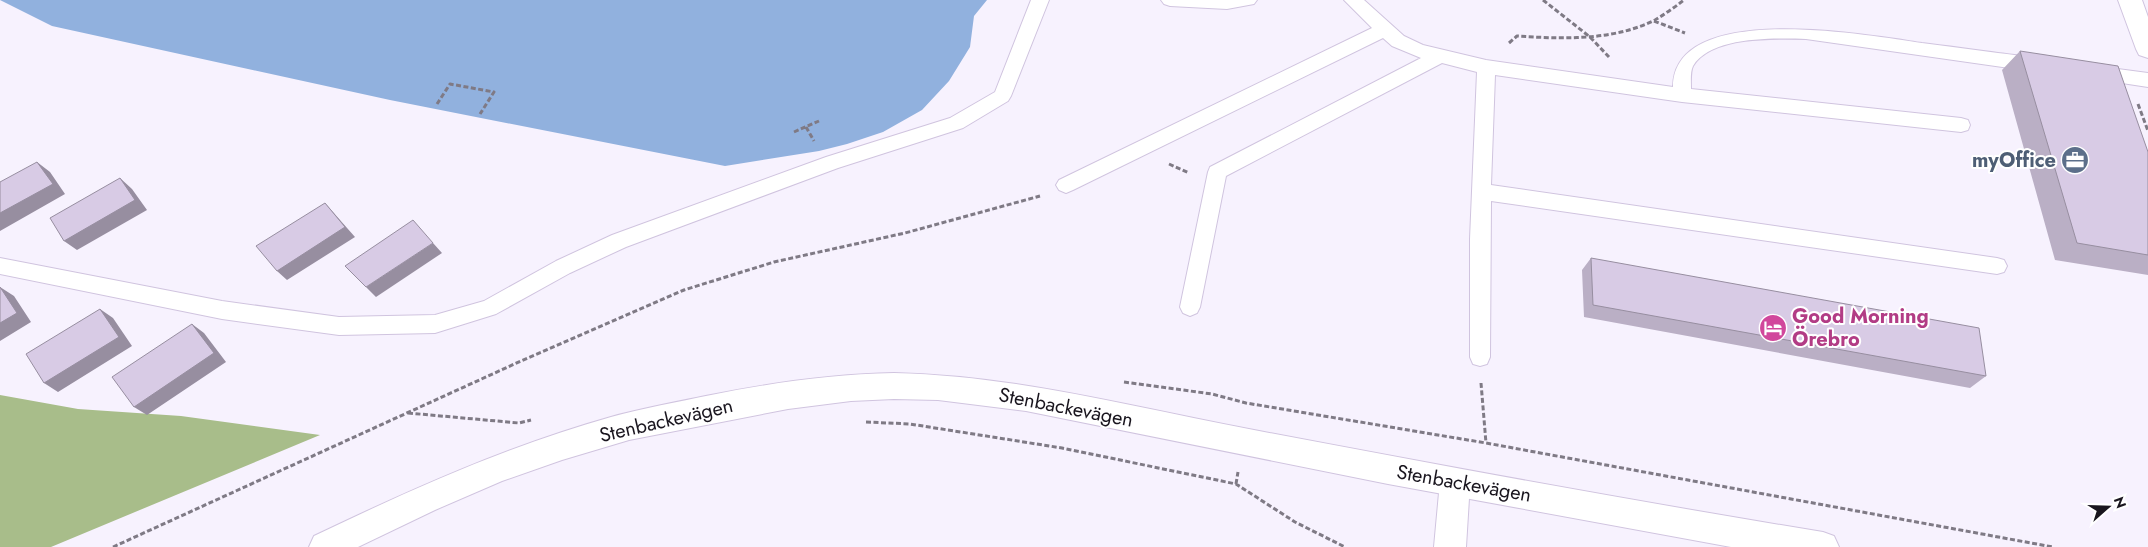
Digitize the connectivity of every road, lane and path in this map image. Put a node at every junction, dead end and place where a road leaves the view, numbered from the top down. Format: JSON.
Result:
{"nodes":[{"id":1,"x":1040,"y":0,"type":"edge"},
{"id":2,"x":1170,"y":0,"type":"edge"},
{"id":3,"x":1248,"y":0,"type":"edge"},
{"id":4,"x":1353,"y":0,"type":"edge"},
{"id":5,"x":1543,"y":0,"type":"edge"},
{"id":6,"x":1684,"y":0,"type":"edge"},
{"id":7,"x":2130,"y":0,"type":"edge"},
{"id":8,"x":1385,"y":29,"type":"junction"},
{"id":9,"x":1590,"y":37,"type":"junction"},
{"id":10,"x":2148,"y":49,"type":"edge"},
{"id":11,"x":1440,"y":56,"type":"junction"},
{"id":12,"x":1486,"y":67,"type":"junction"},
{"id":13,"x":2054,"y":67,"type":"edge"},
{"id":14,"x":2082,"y":71,"type":"edge"},
{"id":15,"x":2148,"y":80,"type":"edge"},
{"id":16,"x":1638,"y":89,"type":"junction"},
{"id":17,"x":1682,"y":95,"type":"junction"},
{"id":18,"x":438,"y":104,"type":"dead end"},
{"id":19,"x":480,"y":114,"type":"dead end"},
{"id":20,"x":820,"y":121,"type":"dead end"},
{"id":21,"x":1961,"y":125,"type":"dead end"},
{"id":22,"x":794,"y":132,"type":"dead end"},
{"id":23,"x":1137,"y":151,"type":"junction"},
{"id":24,"x":1215,"y":184,"type":"junction"},
{"id":25,"x":1066,"y":185,"type":"joint"},
{"id":26,"x":1483,"y":192,"type":"junction"},
{"id":27,"x":0,"y":266,"type":"edge"},
{"id":28,"x":1997,"y":266,"type":"dead end"},
{"id":29,"x":1190,"y":307,"type":"dead end"},
{"id":30,"x":1480,"y":357,"type":"joint"},
{"id":31,"x":864,"y":422,"type":"dead end"},
{"id":32,"x":1486,"y":443,"type":"dead end"},
{"id":33,"x":1455,"y":482,"type":"junction"},
{"id":34,"x":113,"y":547,"type":"edge"},
{"id":35,"x":325,"y":547,"type":"edge"},
{"id":36,"x":1345,"y":547,"type":"edge"},
{"id":37,"x":1450,"y":547,"type":"edge"},
{"id":38,"x":1823,"y":547,"type":"edge"}],
"edges":[{"from":1,"to":27,"type":"lane"},
{"from":2,"to":3,"type":"lane"},
{"from":4,"to":8,"type":"lane"},
{"from":5,"to":9,"type":"path"},
{"from":6,"to":9,"type":"path"},
{"from":7,"to":10,"type":"street"},
{"from":8,"to":11,"type":"lane"},
{"from":8,"to":23,"type":"lane"},
{"from":9,"to":12,"type":"path"},
{"from":9,"to":16,"type":"path"},
{"from":11,"to":12,"type":"lane"},
{"from":11,"to":24,"type":"lane"},
{"from":12,"to":16,"type":"lane"},
{"from":12,"to":26,"type":"lane"},
{"from":13,"to":17,"type":"lane"},
{"from":14,"to":15,"type":"lane"},
{"from":16,"to":17,"type":"lane"},
{"from":17,"to":21,"type":"lane"},
{"from":18,"to":19,"type":"path"},
{"from":20,"to":22,"type":"path"},
{"from":23,"to":24,"type":"path"},
{"from":23,"to":25,"type":"lane"},
{"from":24,"to":29,"type":"lane"},
{"from":25,"to":34,"type":"path"},
{"from":26,"to":28,"type":"lane"},
{"from":26,"to":30,"type":"lane"},
{"from":30,"to":32,"type":"path"},
{"from":31,"to":36,"type":"path"},
{"from":33,"to":35,"type":"street","name":"Stenbackevägen"},
{"from":33,"to":37,"type":"street"},
{"from":33,"to":38,"type":"street","name":"Stenbackevägen"}]}
